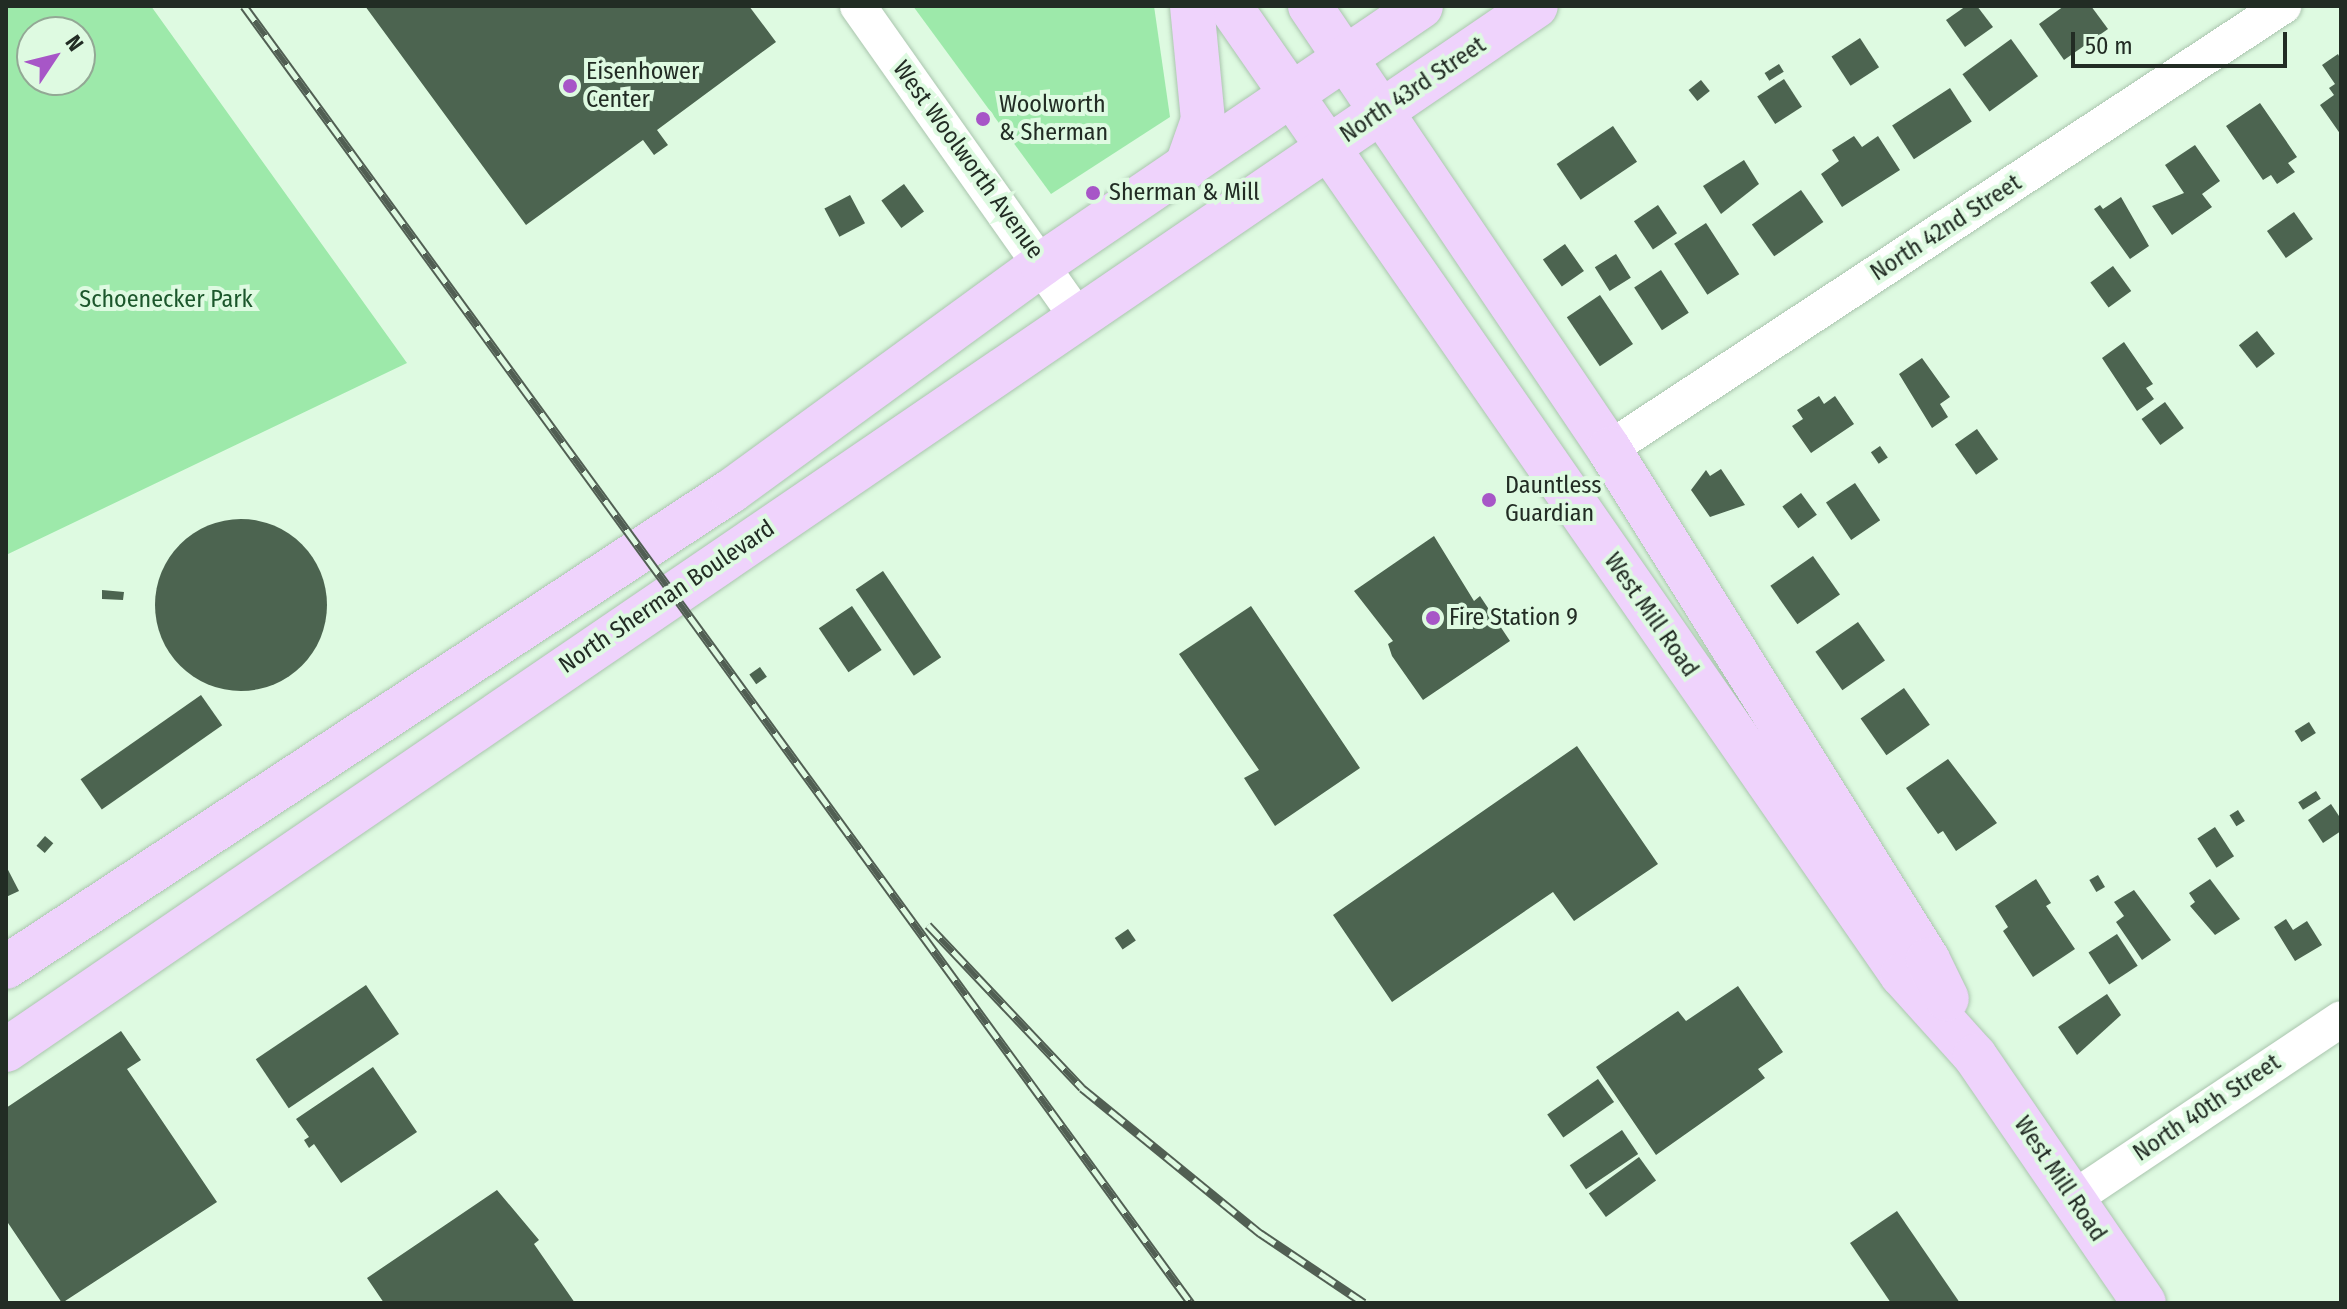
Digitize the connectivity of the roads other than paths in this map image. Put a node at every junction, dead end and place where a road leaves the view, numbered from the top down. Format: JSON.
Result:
{"nodes":[{"id":1,"x":858,"y":6,"type":"edge"},
{"id":2,"x":1192,"y":6,"type":"edge"},
{"id":3,"x":1230,"y":6,"type":"edge"},
{"id":4,"x":1310,"y":6,"type":"edge"},
{"id":5,"x":1421,"y":6,"type":"edge"},
{"id":6,"x":1536,"y":6,"type":"edge"},
{"id":7,"x":2283,"y":6,"type":"edge"},
{"id":8,"x":1345,"y":58,"type":"junction"},
{"id":9,"x":1291,"y":94,"type":"junction"},
{"id":10,"x":1381,"y":111,"type":"junction"},
{"id":11,"x":1329,"y":147,"type":"junction"},
{"id":12,"x":1186,"y":168,"type":"junction"},
{"id":13,"x":1042,"y":264,"type":"junction"},
{"id":14,"x":1076,"y":315,"type":"junction"},
{"id":15,"x":1609,"y":449,"type":"junction"},
{"id":16,"x":6,"y":967,"type":"edge"},
{"id":17,"x":2341,"y":1019,"type":"edge"},
{"id":18,"x":6,"y":1050,"type":"edge"},
{"id":19,"x":1975,"y":1056,"type":"junction"},
{"id":20,"x":2074,"y":1198,"type":"junction"},
{"id":21,"x":2144,"y":1303,"type":"edge"}],
"edges":[{"from":1,"to":13,"type":"street","name":"West Woolworth Avenue"},
{"from":2,"to":12,"type":"main road"},
{"from":3,"to":9,"type":"main road","name":"West Mill Road"},
{"from":4,"to":8,"type":"main road","name":"West Mill Road"},
{"from":5,"to":8,"type":"main road"},
{"from":6,"to":10,"type":"main road","name":"North 43rd Street"},
{"from":7,"to":15,"type":"street","name":"North 42nd Street"},
{"from":8,"to":9,"type":"main road"},
{"from":8,"to":10,"type":"main road","name":"West Mill Road"},
{"from":9,"to":11,"type":"main road","name":"West Mill Road"},
{"from":9,"to":12,"type":"main road"},
{"from":10,"to":11,"type":"main road","name":"North 43rd Street"},
{"from":10,"to":15,"type":"main road","name":"West Mill Road"},
{"from":11,"to":14,"type":"main road","name":"North Sherman Boulevard"},
{"from":11,"to":19,"type":"main road","name":"West Mill Road"},
{"from":12,"to":13,"type":"main road"},
{"from":13,"to":14,"type":"street","name":"West Woolworth Avenue"},
{"from":13,"to":16,"type":"main road"},
{"from":14,"to":18,"type":"main road","name":"North Sherman Boulevard"},
{"from":15,"to":19,"type":"main road","name":"West Mill Road"},
{"from":17,"to":20,"type":"street","name":"North 40th Street"},
{"from":19,"to":20,"type":"main road","name":"West Mill Road"},
{"from":20,"to":21,"type":"main road","name":"West Mill Road"}]}
